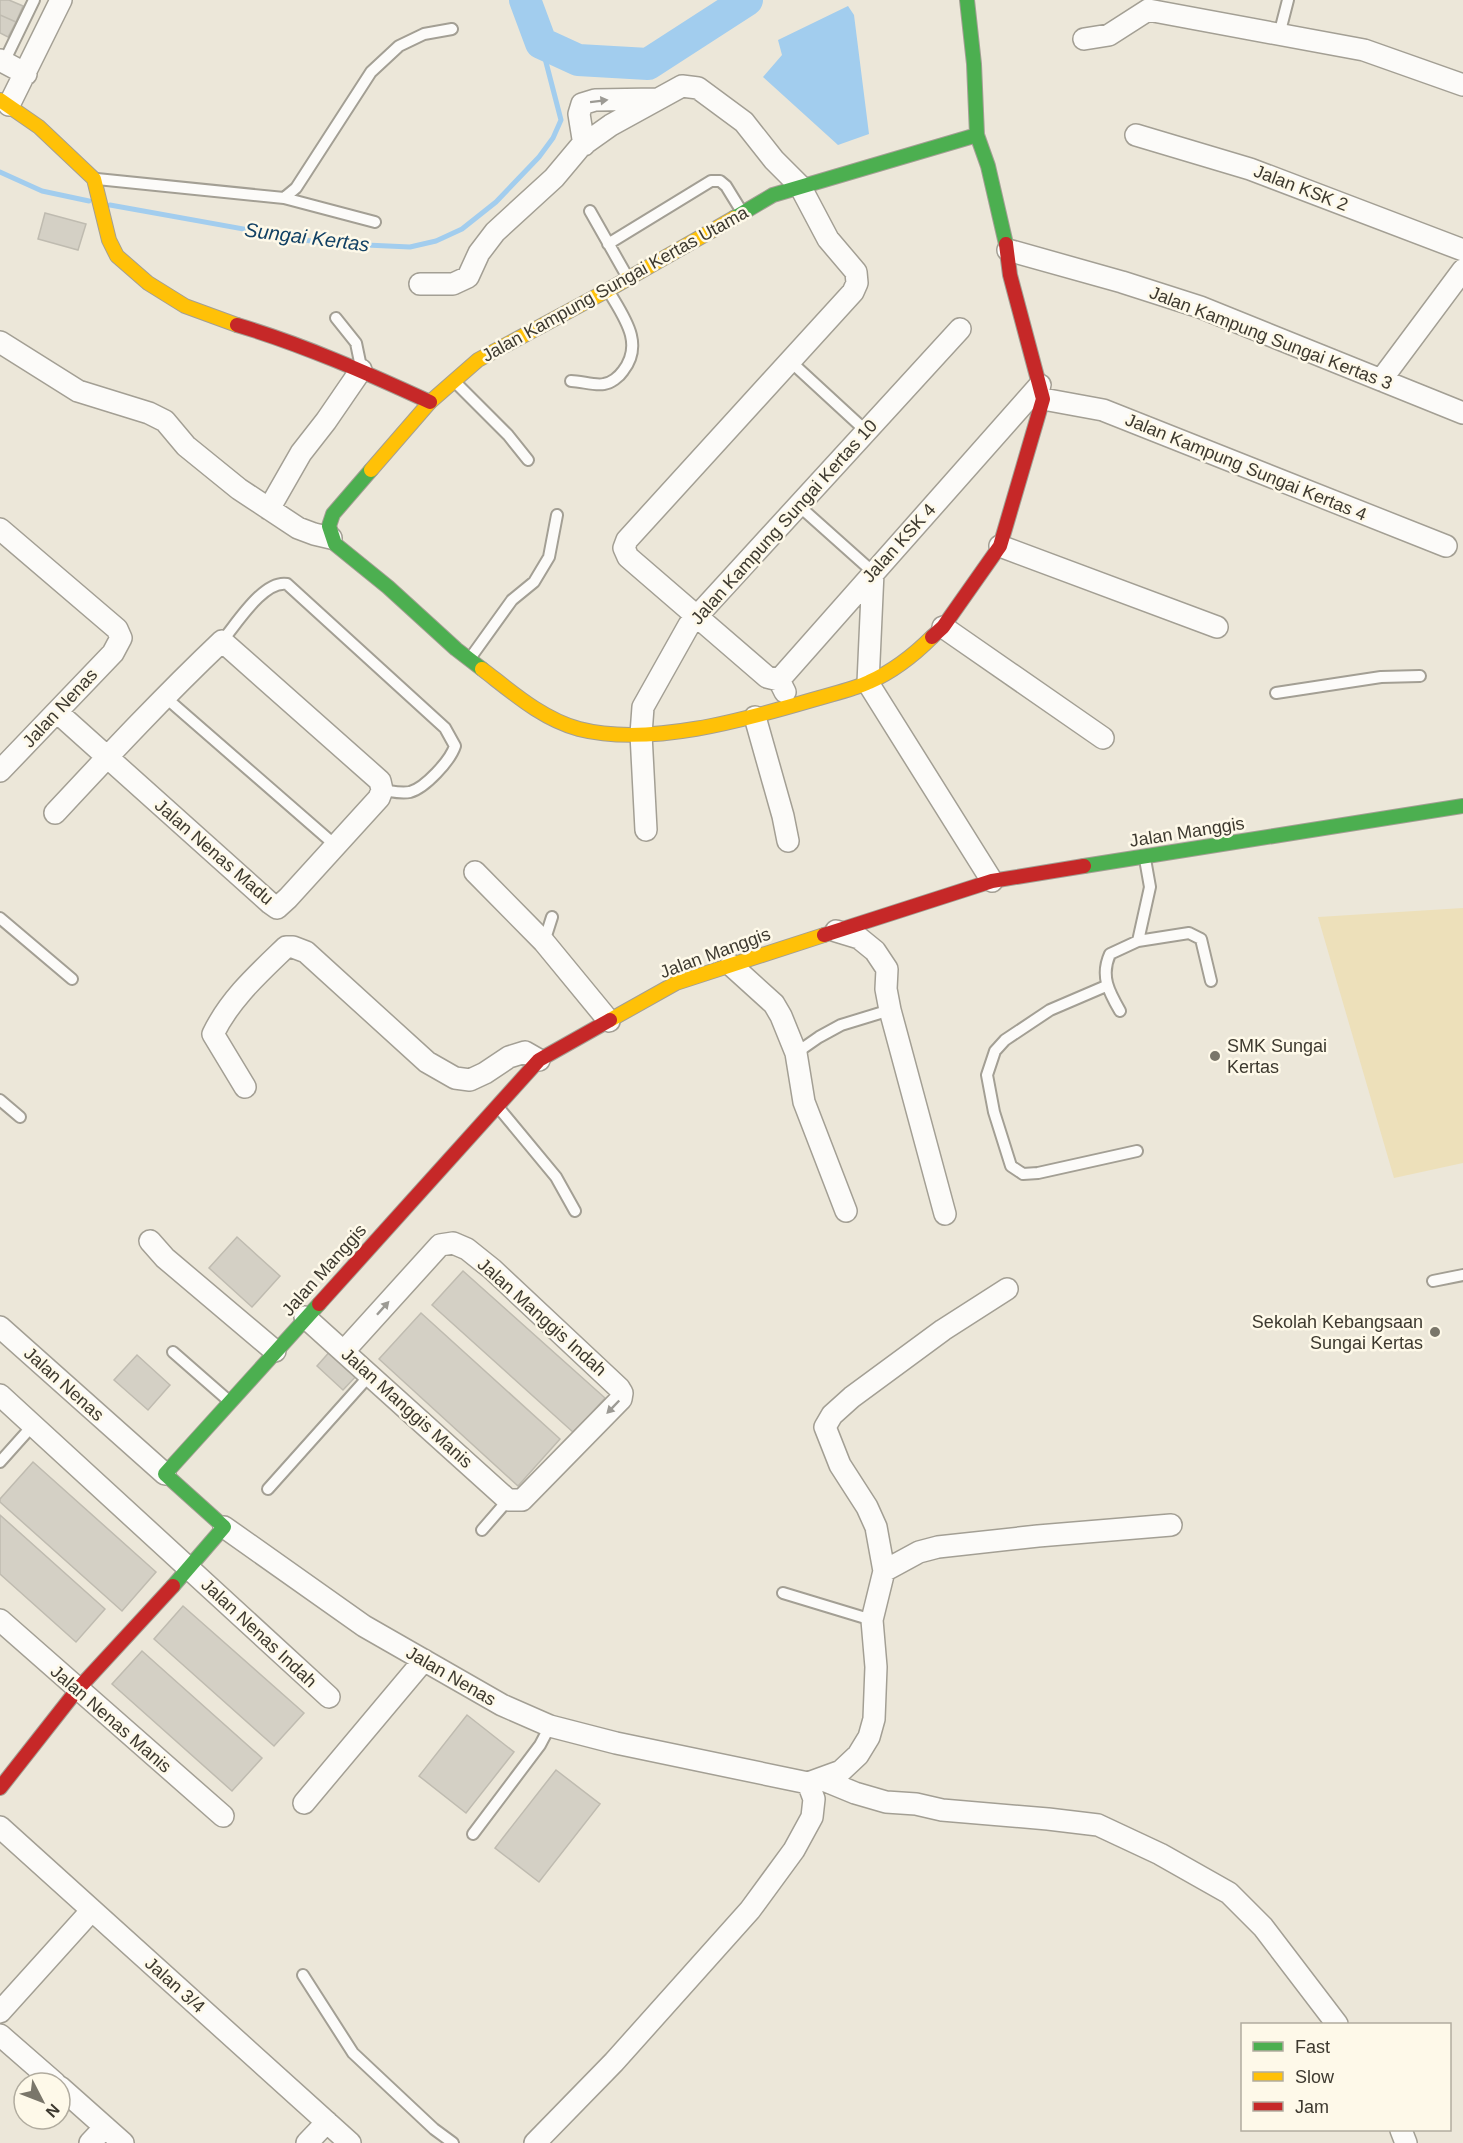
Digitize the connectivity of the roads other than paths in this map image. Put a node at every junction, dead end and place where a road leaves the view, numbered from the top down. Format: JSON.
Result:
{"nodes":[{"id":1,"x":34,"y":0,"type":"edge"},
{"id":2,"x":62,"y":0,"type":"edge"},
{"id":3,"x":967,"y":0,"type":"edge"},
{"id":4,"x":1288,"y":0,"type":"edge"},
{"id":5,"x":1144,"y":5,"type":"edge"},
{"id":6,"x":452,"y":29,"type":"dead end"},
{"id":7,"x":1280,"y":35,"type":"junction"},
{"id":8,"x":1084,"y":39,"type":"dead end"},
{"id":9,"x":2,"y":61,"type":"edge"},
{"id":10,"x":26,"y":74,"type":"junction"},
{"id":11,"x":1463,"y":85,"type":"edge"},
{"id":12,"x":657,"y":99,"type":"junction"},
{"id":13,"x":5,"y":102,"type":"edge"},
{"id":14,"x":977,"y":135,"type":"junction"},
{"id":15,"x":1136,"y":135,"type":"dead end"},
{"id":16,"x":584,"y":145,"type":"junction"},
{"id":17,"x":95,"y":184,"type":"junction"},
{"id":18,"x":800,"y":186,"type":"junction"},
{"id":19,"x":284,"y":198,"type":"junction"},
{"id":20,"x":590,"y":211,"type":"dead end"},
{"id":21,"x":742,"y":213,"type":"junction"},
{"id":22,"x":375,"y":222,"type":"dead end"},
{"id":23,"x":608,"y":244,"type":"junction"},
{"id":24,"x":1008,"y":250,"type":"junction"},
{"id":25,"x":1463,"y":250,"type":"edge"},
{"id":26,"x":1463,"y":270,"type":"edge"},
{"id":27,"x":628,"y":278,"type":"junction"},
{"id":28,"x":420,"y":284,"type":"dead end"},
{"id":29,"x":608,"y":290,"type":"junction"},
{"id":30,"x":336,"y":318,"type":"dead end"},
{"id":31,"x":960,"y":329,"type":"dead end"},
{"id":32,"x":0,"y":342,"type":"edge"},
{"id":33,"x":790,"y":361,"type":"junction"},
{"id":34,"x":362,"y":370,"type":"junction"},
{"id":35,"x":1381,"y":380,"type":"junction"},
{"id":36,"x":572,"y":381,"type":"dead end"},
{"id":37,"x":455,"y":382,"type":"junction"},
{"id":38,"x":1042,"y":392,"type":"junction"},
{"id":39,"x":430,"y":402,"type":"junction"},
{"id":40,"x":1463,"y":413,"type":"edge"},
{"id":41,"x":866,"y":431,"type":"junction"},
{"id":42,"x":528,"y":460,"type":"dead end"},
{"id":43,"x":798,"y":505,"type":"junction"},
{"id":44,"x":269,"y":509,"type":"junction"},
{"id":45,"x":557,"y":515,"type":"dead end"},
{"id":46,"x":0,"y":529,"type":"edge"},
{"id":47,"x":332,"y":538,"type":"junction"},
{"id":48,"x":1000,"y":546,"type":"junction"},
{"id":49,"x":1446,"y":546,"type":"dead end"},
{"id":50,"x":873,"y":572,"type":"junction"},
{"id":51,"x":698,"y":616,"type":"junction"},
{"id":52,"x":943,"y":627,"type":"junction"},
{"id":53,"x":1217,"y":627,"type":"dead end"},
{"id":54,"x":222,"y":641,"type":"junction"},
{"id":55,"x":470,"y":659,"type":"junction"},
{"id":56,"x":1420,"y":676,"type":"dead end"},
{"id":57,"x":779,"y":680,"type":"junction"},
{"id":58,"x":868,"y":683,"type":"junction"},
{"id":59,"x":1276,"y":693,"type":"dead end"},
{"id":60,"x":165,"y":697,"type":"junction"},
{"id":61,"x":792,"y":708,"type":"junction"},
{"id":62,"x":57,"y":712,"type":"junction"},
{"id":63,"x":755,"y":717,"type":"junction"},
{"id":64,"x":641,"y":734,"type":"junction"},
{"id":65,"x":1103,"y":738,"type":"dead end"},
{"id":66,"x":107,"y":757,"type":"junction"},
{"id":67,"x":0,"y":771,"type":"edge"},
{"id":68,"x":381,"y":790,"type":"junction"},
{"id":69,"x":1463,"y":806,"type":"edge"},
{"id":70,"x":55,"y":813,"type":"dead end"},
{"id":71,"x":645,"y":830,"type":"dead end"},
{"id":72,"x":788,"y":841,"type":"dead end"},
{"id":73,"x":335,"y":845,"type":"junction"},
{"id":74,"x":1145,"y":857,"type":"junction"},
{"id":75,"x":475,"y":872,"type":"dead end"},
{"id":76,"x":992,"y":881,"type":"junction"},
{"id":77,"x":552,"y":917,"type":"dead end"},
{"id":78,"x":0,"y":918,"type":"edge"},
{"id":79,"x":836,"y":931,"type":"junction"},
{"id":80,"x":544,"y":942,"type":"junction"},
{"id":81,"x":1138,"y":942,"type":"junction"},
{"id":82,"x":731,"y":965,"type":"junction"},
{"id":83,"x":72,"y":979,"type":"dead end"},
{"id":84,"x":1211,"y":981,"type":"dead end"},
{"id":85,"x":1106,"y":986,"type":"junction"},
{"id":86,"x":890,"y":1010,"type":"junction"},
{"id":87,"x":1120,"y":1011,"type":"dead end"},
{"id":88,"x":609,"y":1021,"type":"junction"},
{"id":89,"x":796,"y":1053,"type":"junction"},
{"id":90,"x":539,"y":1060,"type":"junction"},
{"id":91,"x":245,"y":1087,"type":"dead end"},
{"id":92,"x":0,"y":1100,"type":"edge"},
{"id":93,"x":497,"y":1107,"type":"junction"},
{"id":94,"x":20,"y":1117,"type":"dead end"},
{"id":95,"x":1137,"y":1151,"type":"dead end"},
{"id":96,"x":575,"y":1211,"type":"dead end"},
{"id":97,"x":846,"y":1211,"type":"dead end"},
{"id":98,"x":945,"y":1214,"type":"dead end"},
{"id":99,"x":150,"y":1241,"type":"dead end"},
{"id":100,"x":1463,"y":1275,"type":"edge"},
{"id":101,"x":1433,"y":1281,"type":"dead end"},
{"id":102,"x":1007,"y":1289,"type":"dead end"},
{"id":103,"x":305,"y":1317,"type":"junction"},
{"id":104,"x":0,"y":1327,"type":"edge"},
{"id":105,"x":275,"y":1351,"type":"junction"},
{"id":106,"x":344,"y":1351,"type":"junction"},
{"id":107,"x":173,"y":1352,"type":"dead end"},
{"id":108,"x":370,"y":1375,"type":"junction"},
{"id":109,"x":0,"y":1395,"type":"edge"},
{"id":110,"x":230,"y":1401,"type":"junction"},
{"id":111,"x":34,"y":1424,"type":"junction"},
{"id":112,"x":0,"y":1462,"type":"edge"},
{"id":113,"x":165,"y":1474,"type":"junction"},
{"id":114,"x":268,"y":1489,"type":"dead end"},
{"id":115,"x":508,"y":1500,"type":"junction"},
{"id":116,"x":1171,"y":1525,"type":"dead end"},
{"id":117,"x":224,"y":1527,"type":"junction"},
{"id":118,"x":482,"y":1530,"type":"dead end"},
{"id":119,"x":190,"y":1568,"type":"junction"},
{"id":120,"x":884,"y":1571,"type":"junction"},
{"id":121,"x":783,"y":1593,"type":"dead end"},
{"id":122,"x":0,"y":1620,"type":"edge"},
{"id":123,"x":872,"y":1620,"type":"junction"},
{"id":124,"x":424,"y":1660,"type":"junction"},
{"id":125,"x":77,"y":1690,"type":"junction"},
{"id":126,"x":329,"y":1697,"type":"dead end"},
{"id":127,"x":550,"y":1726,"type":"junction"},
{"id":128,"x":815,"y":1781,"type":"junction"},
{"id":129,"x":0,"y":1788,"type":"edge"},
{"id":130,"x":304,"y":1803,"type":"dead end"},
{"id":131,"x":224,"y":1816,"type":"dead end"},
{"id":132,"x":0,"y":1827,"type":"edge"},
{"id":133,"x":473,"y":1834,"type":"dead end"},
{"id":134,"x":92,"y":1910,"type":"junction"},
{"id":135,"x":303,"y":1975,"type":"dead end"},
{"id":136,"x":0,"y":2012,"type":"edge"},
{"id":137,"x":1335,"y":2023,"type":"edge"},
{"id":138,"x":0,"y":2035,"type":"edge"},
{"id":139,"x":41,"y":2071,"type":"edge"},
{"id":140,"x":72,"y":2098,"type":"edge"},
{"id":141,"x":327,"y":2122,"type":"junction"},
{"id":142,"x":105,"y":2127,"type":"junction"},
{"id":143,"x":90,"y":2143,"type":"edge"},
{"id":144,"x":123,"y":2143,"type":"edge"},
{"id":145,"x":307,"y":2143,"type":"edge"},
{"id":146,"x":350,"y":2143,"type":"edge"},
{"id":147,"x":453,"y":2143,"type":"edge"},
{"id":148,"x":535,"y":2143,"type":"edge"}],
"edges":[{"from":1,"to":9,"type":"lane"},
{"from":2,"to":10,"type":"street"},
{"from":3,"to":14,"type":"street"},
{"from":4,"to":7,"type":"lane"},
{"from":5,"to":7,"type":"street"},
{"from":5,"to":8,"type":"street"},
{"from":6,"to":19,"type":"lane"},
{"from":7,"to":11,"type":"street"},
{"from":9,"to":10,"type":"street"},
{"from":10,"to":13,"type":"street"},
{"from":12,"to":16,"type":"street"},
{"from":16,"to":12,"type":"street","one_way":true},
{"from":12,"to":18,"type":"street"},
{"from":13,"to":17,"type":"street"},
{"from":14,"to":18,"type":"street","name":"Jalan Kampung Sungai Kertas Utama"},
{"from":14,"to":24,"type":"street"},
{"from":15,"to":25,"type":"street","name":"Jalan KSK 2"},
{"from":16,"to":28,"type":"street"},
{"from":17,"to":19,"type":"lane"},
{"from":17,"to":34,"type":"street"},
{"from":18,"to":21,"type":"street","name":"Jalan Kampung Sungai Kertas Utama"},
{"from":18,"to":33,"type":"street"},
{"from":19,"to":22,"type":"lane"},
{"from":20,"to":23,"type":"lane"},
{"from":21,"to":23,"type":"lane"},
{"from":21,"to":27,"type":"street","name":"Jalan Kampung Sungai Kertas Utama"},
{"from":23,"to":27,"type":"lane"},
{"from":24,"to":35,"type":"street","name":"Jalan Kampung Sungai Kertas 3"},
{"from":24,"to":38,"type":"street"},
{"from":26,"to":35,"type":"street"},
{"from":27,"to":29,"type":"street","name":"Jalan Kampung Sungai Kertas Utama"},
{"from":29,"to":36,"type":"lane"},
{"from":29,"to":37,"type":"street","name":"Jalan Kampung Sungai Kertas Utama"},
{"from":30,"to":34,"type":"lane"},
{"from":31,"to":41,"type":"street","name":"Jalan Kampung Sungai Kertas 10"},
{"from":32,"to":44,"type":"street"},
{"from":33,"to":41,"type":"lane"},
{"from":33,"to":51,"type":"street"},
{"from":34,"to":39,"type":"street"},
{"from":34,"to":44,"type":"street"},
{"from":35,"to":40,"type":"street","name":"Jalan Kampung Sungai Kertas 3"},
{"from":37,"to":39,"type":"street","name":"Jalan Kampung Sungai Kertas Utama"},
{"from":37,"to":42,"type":"lane"},
{"from":38,"to":48,"type":"street"},
{"from":38,"to":49,"type":"street","name":"Jalan Kampung Sungai Kertas 4"},
{"from":38,"to":50,"type":"street","name":"Jalan KSK 4"},
{"from":39,"to":47,"type":"street","name":"Jalan Kampung Sungai Kertas Utama"},
{"from":41,"to":43,"type":"street","name":"Jalan Kampung Sungai Kertas 10"},
{"from":43,"to":50,"type":"lane"},
{"from":43,"to":51,"type":"street","name":"Jalan Kampung Sungai Kertas 10"},
{"from":44,"to":47,"type":"street"},
{"from":45,"to":55,"type":"lane"},
{"from":46,"to":62,"type":"street","name":"Jalan Nenas"},
{"from":47,"to":55,"type":"street"},
{"from":48,"to":52,"type":"street"},
{"from":48,"to":53,"type":"street"},
{"from":50,"to":57,"type":"street","name":"Jalan KSK 4"},
{"from":50,"to":58,"type":"street"},
{"from":51,"to":57,"type":"street"},
{"from":51,"to":64,"type":"street","name":"Jalan Kampung Sungai Kertas 10"},
{"from":52,"to":58,"type":"street"},
{"from":52,"to":65,"type":"street"},
{"from":54,"to":60,"type":"street"},
{"from":54,"to":68,"type":"street"},
{"from":54,"to":68,"type":"lane"},
{"from":55,"to":64,"type":"street"},
{"from":56,"to":59,"type":"lane"},
{"from":57,"to":61,"type":"street"},
{"from":58,"to":61,"type":"street"},
{"from":58,"to":76,"type":"street"},
{"from":60,"to":66,"type":"street"},
{"from":60,"to":73,"type":"lane"},
{"from":61,"to":63,"type":"street"},
{"from":62,"to":66,"type":"street","name":"Jalan Nenas Madu"},
{"from":62,"to":67,"type":"street","name":"Jalan Nenas"},
{"from":63,"to":64,"type":"street"},
{"from":63,"to":72,"type":"street"},
{"from":64,"to":71,"type":"street","name":"Jalan Kampung Sungai Kertas 10"},
{"from":66,"to":70,"type":"street"},
{"from":66,"to":73,"type":"street","name":"Jalan Nenas Madu"},
{"from":68,"to":73,"type":"street","name":"Jalan Nenas Madu"},
{"from":69,"to":74,"type":"street","name":"Jalan Manggis"},
{"from":74,"to":76,"type":"street","name":"Jalan Manggis"},
{"from":74,"to":81,"type":"lane"},
{"from":75,"to":80,"type":"street"},
{"from":76,"to":79,"type":"street","name":"Jalan Manggis"},
{"from":77,"to":80,"type":"lane"},
{"from":78,"to":83,"type":"lane"},
{"from":79,"to":82,"type":"street","name":"Jalan Manggis"},
{"from":79,"to":86,"type":"street"},
{"from":80,"to":88,"type":"street"},
{"from":81,"to":84,"type":"lane"},
{"from":81,"to":85,"type":"lane"},
{"from":82,"to":88,"type":"street","name":"Jalan Manggis"},
{"from":82,"to":89,"type":"street"},
{"from":85,"to":87,"type":"lane"},
{"from":85,"to":95,"type":"lane"},
{"from":86,"to":89,"type":"lane"},
{"from":86,"to":98,"type":"street"},
{"from":88,"to":90,"type":"street","name":"Jalan Manggis"},
{"from":89,"to":97,"type":"street"},
{"from":90,"to":91,"type":"street"},
{"from":90,"to":93,"type":"street","name":"Jalan Manggis"},
{"from":92,"to":94,"type":"lane"},
{"from":93,"to":96,"type":"lane"},
{"from":93,"to":103,"type":"street","name":"Jalan Manggis"},
{"from":99,"to":105,"type":"street"},
{"from":100,"to":101,"type":"lane"},
{"from":102,"to":120,"type":"street"},
{"from":103,"to":105,"type":"street","name":"Jalan Manggis"},
{"from":103,"to":106,"type":"street","name":"Jalan Manggis Manis"},
{"from":104,"to":113,"type":"street","name":"Jalan Nenas"},
{"from":105,"to":110,"type":"street","name":"Jalan Manggis"},
{"from":106,"to":108,"type":"street","name":"Jalan Manggis Manis"},
{"from":106,"to":115,"type":"street","name":"Jalan Manggis Indah","one_way":true},
{"from":107,"to":110,"type":"lane"},
{"from":108,"to":114,"type":"lane"},
{"from":108,"to":115,"type":"street","name":"Jalan Manggis Manis"},
{"from":109,"to":111,"type":"street","name":"Jalan Nenas Indah"},
{"from":110,"to":113,"type":"street","name":"Jalan Manggis"},
{"from":111,"to":112,"type":"lane"},
{"from":111,"to":119,"type":"street","name":"Jalan Nenas Indah"},
{"from":113,"to":117,"type":"street","name":"Jalan Nenas"},
{"from":115,"to":118,"type":"lane"},
{"from":116,"to":120,"type":"street"},
{"from":117,"to":119,"type":"street"},
{"from":117,"to":124,"type":"street","name":"Jalan Nenas"},
{"from":119,"to":125,"type":"street"},
{"from":119,"to":126,"type":"street","name":"Jalan Nenas Indah"},
{"from":120,"to":123,"type":"street"},
{"from":121,"to":123,"type":"lane"},
{"from":122,"to":125,"type":"street","name":"Jalan Nenas Manis"},
{"from":123,"to":128,"type":"street"},
{"from":124,"to":127,"type":"street","name":"Jalan Nenas"},
{"from":124,"to":130,"type":"street"},
{"from":125,"to":129,"type":"street"},
{"from":125,"to":131,"type":"street","name":"Jalan Nenas Manis"},
{"from":127,"to":128,"type":"street","name":"Jalan Nenas"},
{"from":127,"to":133,"type":"lane"},
{"from":128,"to":137,"type":"street","name":"Jalan Nenas"},
{"from":128,"to":148,"type":"street"},
{"from":132,"to":134,"type":"street","name":"Jalan 3/4"},
{"from":134,"to":136,"type":"street"},
{"from":134,"to":141,"type":"street","name":"Jalan 3/4"},
{"from":135,"to":147,"type":"lane"},
{"from":138,"to":139,"type":"street"},
{"from":140,"to":142,"type":"street"},
{"from":141,"to":145,"type":"street"},
{"from":141,"to":146,"type":"street","name":"Jalan 3/4"},
{"from":142,"to":143,"type":"street"},
{"from":142,"to":144,"type":"street"}]}
